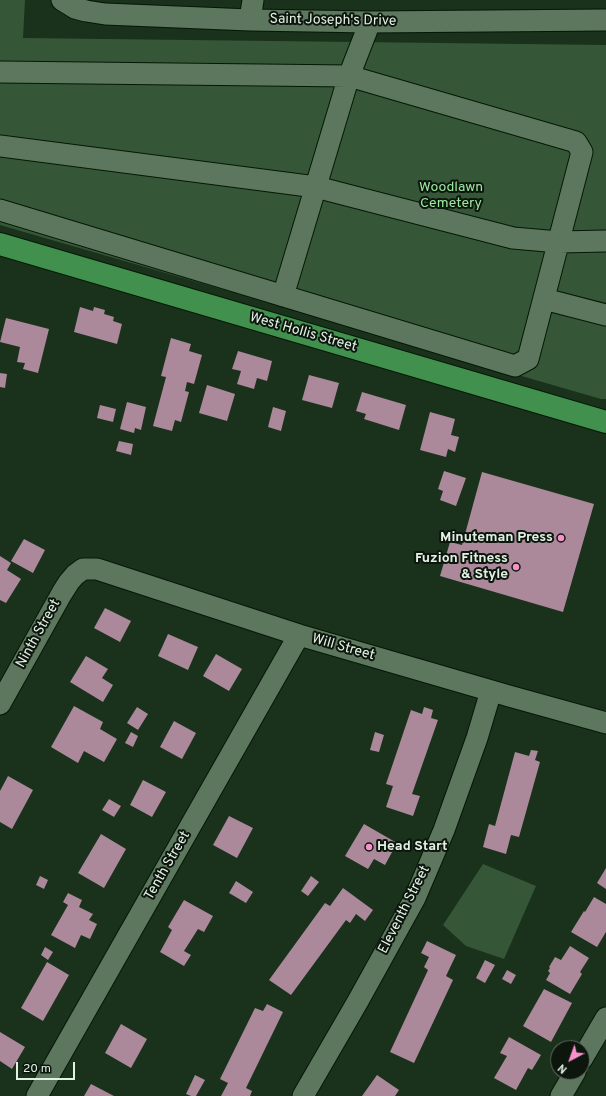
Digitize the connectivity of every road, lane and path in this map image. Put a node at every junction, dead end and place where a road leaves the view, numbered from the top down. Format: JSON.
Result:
{"nodes":[{"id":1,"x":62,"y":0,"type":"edge"},
{"id":2,"x":252,"y":10,"type":"edge"},
{"id":3,"x":606,"y":20,"type":"edge"},
{"id":4,"x":370,"y":22,"type":"junction"},
{"id":5,"x":0,"y":72,"type":"edge"},
{"id":6,"x":349,"y":76,"type":"junction"},
{"id":7,"x":0,"y":146,"type":"edge"},
{"id":8,"x":316,"y":186,"type":"junction"},
{"id":9,"x":0,"y":210,"type":"edge"},
{"id":10,"x":606,"y":241,"type":"edge"},
{"id":11,"x":559,"y":242,"type":"junction"},
{"id":12,"x":0,"y":244,"type":"edge"},
{"id":13,"x":283,"y":296,"type":"junction"},
{"id":14,"x":544,"y":299,"type":"junction"},
{"id":15,"x":606,"y":314,"type":"edge"},
{"id":16,"x":606,"y":422,"type":"edge"},
{"id":17,"x":83,"y":569,"type":"joint"},
{"id":18,"x":299,"y":635,"type":"junction"},
{"id":19,"x":491,"y":691,"type":"junction"},
{"id":20,"x":0,"y":704,"type":"edge"},
{"id":21,"x":606,"y":723,"type":"edge"},
{"id":22,"x":606,"y":1018,"type":"edge"},
{"id":23,"x":590,"y":1045,"type":"edge"},
{"id":24,"x":570,"y":1080,"type":"edge"},
{"id":25,"x":38,"y":1096,"type":"edge"},
{"id":26,"x":303,"y":1096,"type":"edge"},
{"id":27,"x":561,"y":1096,"type":"edge"}],
"edges":[{"from":1,"to":2,"type":"street","name":"Saint Joseph's Drive"},
{"from":2,"to":4,"type":"street","name":"Saint Joseph's Drive"},
{"from":3,"to":4,"type":"street","name":"Saint Joseph's Drive"},
{"from":4,"to":6,"type":"street"},
{"from":5,"to":6,"type":"street"},
{"from":6,"to":8,"type":"street"},
{"from":6,"to":11,"type":"street"},
{"from":7,"to":8,"type":"street"},
{"from":8,"to":11,"type":"street"},
{"from":8,"to":13,"type":"street"},
{"from":9,"to":13,"type":"street"},
{"from":10,"to":11,"type":"street"},
{"from":11,"to":14,"type":"street"},
{"from":12,"to":16,"type":"main road","name":"West Hollis Street"},
{"from":13,"to":14,"type":"street"},
{"from":14,"to":15,"type":"street"},
{"from":17,"to":18,"type":"street","name":"Will Street"},
{"from":17,"to":20,"type":"street","name":"Ninth Street"},
{"from":18,"to":19,"type":"street","name":"Will Street"},
{"from":18,"to":25,"type":"street","name":"Tenth Street"},
{"from":19,"to":21,"type":"street","name":"Will Street"},
{"from":19,"to":26,"type":"street","name":"Eleventh Street"},
{"from":22,"to":23,"type":"street"},
{"from":24,"to":27,"type":"street"}]}
